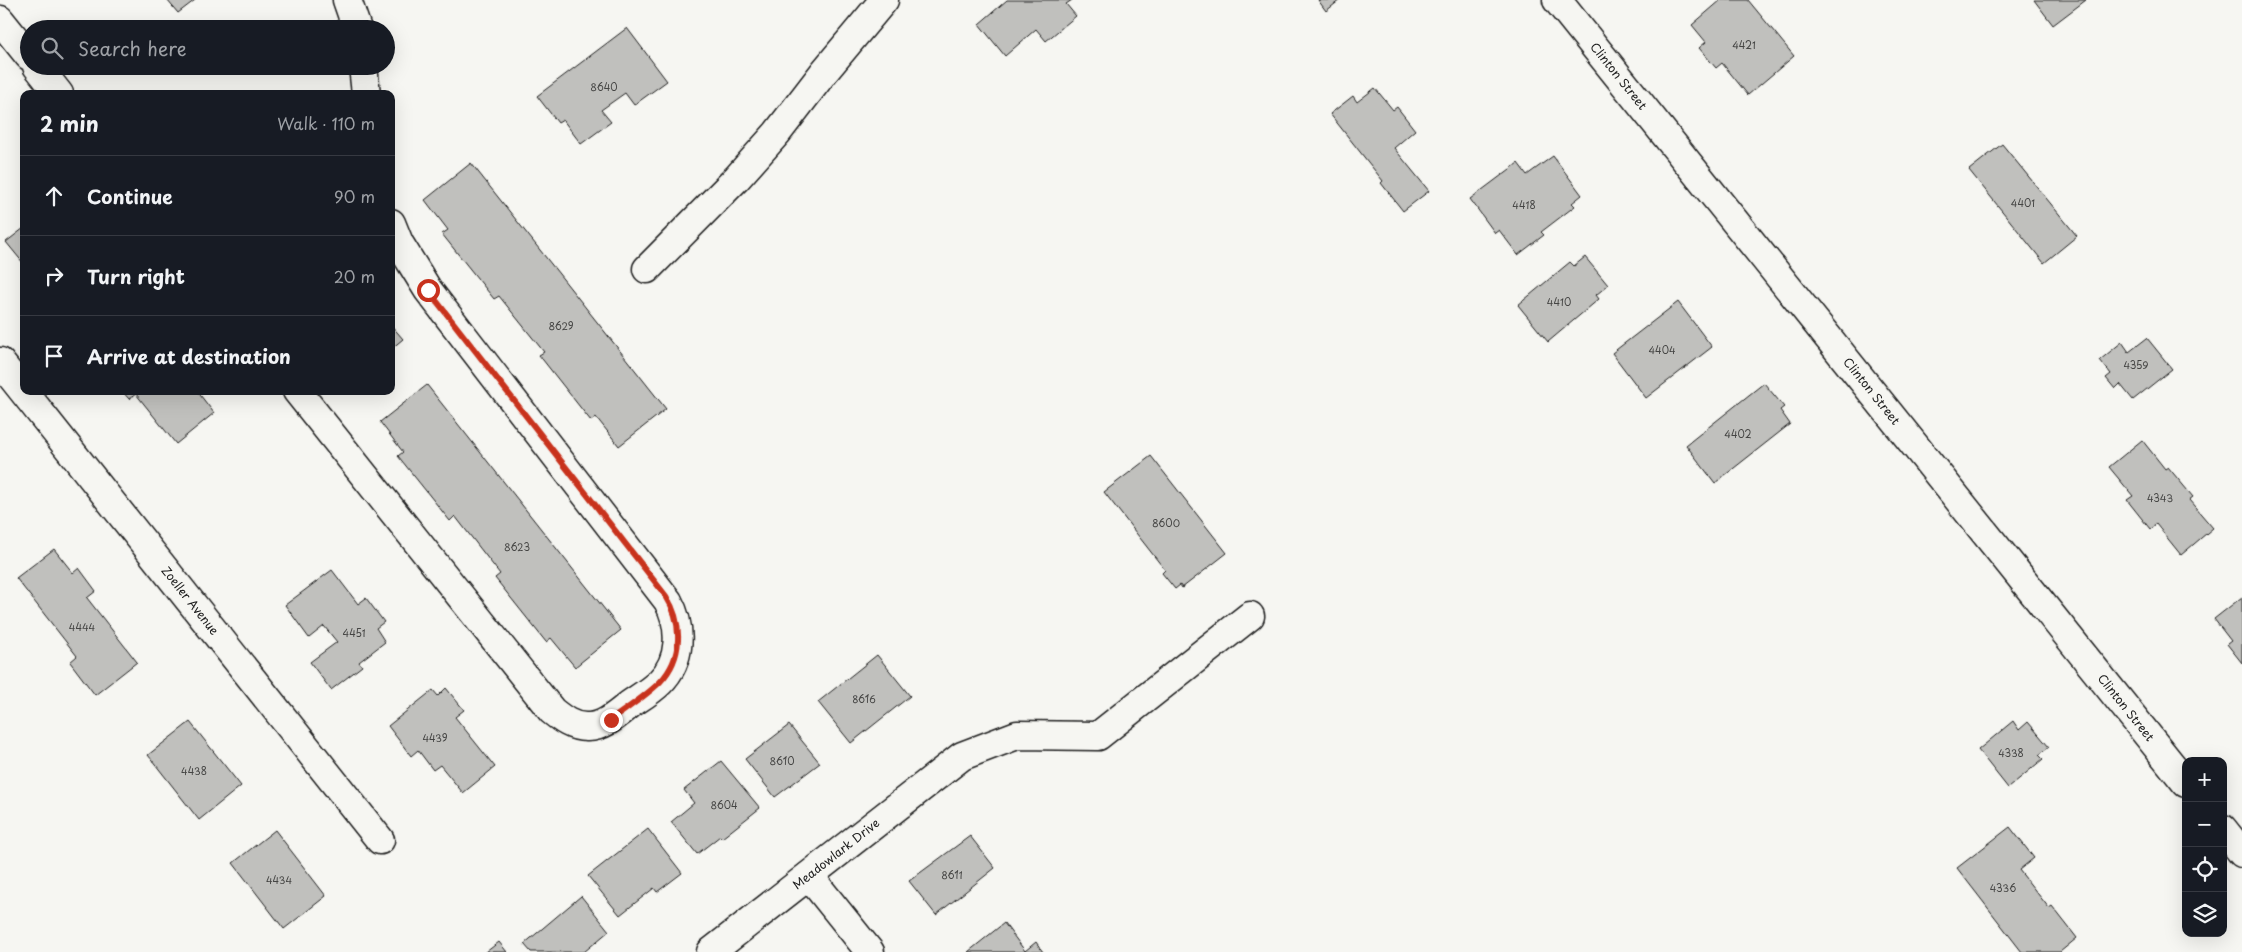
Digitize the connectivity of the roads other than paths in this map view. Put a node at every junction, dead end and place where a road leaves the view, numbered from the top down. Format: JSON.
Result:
{"nodes":[{"id":1,"x":347,"y":0,"type":"edge"},
{"id":2,"x":884,"y":0,"type":"edge"},
{"id":3,"x":1557,"y":0,"type":"edge"},
{"id":4,"x":0,"y":20,"type":"edge"},
{"id":5,"x":354,"y":20,"type":"edge"},
{"id":6,"x":20,"y":45,"type":"edge"},
{"id":7,"x":44,"y":75,"type":"edge"},
{"id":8,"x":364,"y":75,"type":"edge"},
{"id":9,"x":56,"y":90,"type":"edge"},
{"id":10,"x":366,"y":90,"type":"edge"},
{"id":11,"x":395,"y":232,"type":"edge"},
{"id":12,"x":646,"y":269,"type":"dead end"},
{"id":13,"x":0,"y":362,"type":"edge"},
{"id":14,"x":20,"y":387,"type":"edge"},
{"id":15,"x":26,"y":395,"type":"edge"},
{"id":16,"x":300,"y":395,"type":"edge"},
{"id":17,"x":1250,"y":616,"type":"dead end"},
{"id":18,"x":2182,"y":778,"type":"edge"},
{"id":19,"x":2227,"y":834,"type":"edge"},
{"id":20,"x":380,"y":840,"type":"dead end"},
{"id":21,"x":2242,"y":853,"type":"edge"},
{"id":22,"x":809,"y":876,"type":"junction"},
{"id":23,"x":711,"y":952,"type":"edge"},
{"id":24,"x":870,"y":952,"type":"edge"}],
"edges":[{"from":1,"to":5,"type":"street"},
{"from":2,"to":12,"type":"street"},
{"from":3,"to":18,"type":"street","name":"Clinton Street"},
{"from":4,"to":6,"type":"street"},
{"from":7,"to":9,"type":"street"},
{"from":8,"to":10,"type":"street"},
{"from":11,"to":16,"type":"street"},
{"from":13,"to":14,"type":"street","name":"Zoeller Avenue"},
{"from":15,"to":20,"type":"street","name":"Zoeller Avenue"},
{"from":17,"to":22,"type":"street","name":"Meadowlark Drive"},
{"from":19,"to":21,"type":"street"},
{"from":22,"to":23,"type":"street","name":"Meadowlark Drive"},
{"from":22,"to":24,"type":"street"}]}
